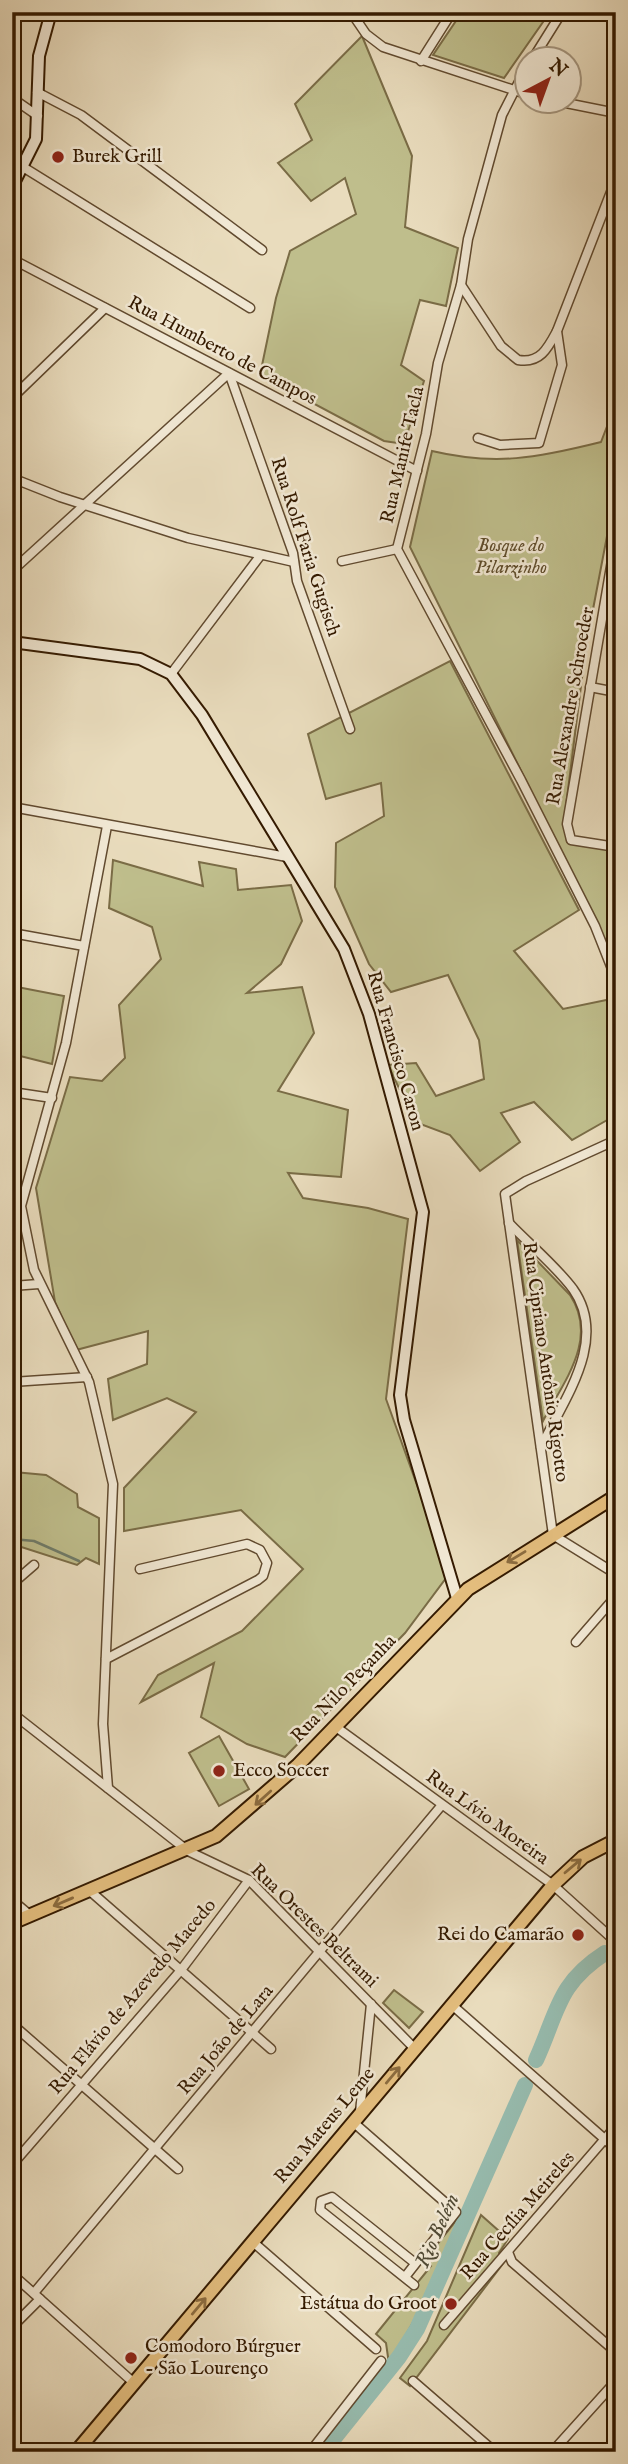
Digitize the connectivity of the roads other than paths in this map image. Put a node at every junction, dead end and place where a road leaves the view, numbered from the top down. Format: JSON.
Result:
{"nodes":[{"id":1,"x":51,"y":12,"type":"edge"},
{"id":2,"x":351,"y":12,"type":"edge"},
{"id":3,"x":452,"y":12,"type":"edge"},
{"id":4,"x":562,"y":12,"type":"edge"},
{"id":5,"x":541,"y":46,"type":"edge"},
{"id":6,"x":421,"y":61,"type":"junction"},
{"id":7,"x":512,"y":91,"type":"joint"},
{"id":8,"x":37,"y":92,"type":"junction"},
{"id":9,"x":12,"y":98,"type":"edge"},
{"id":10,"x":582,"y":106,"type":"edge"},
{"id":11,"x":616,"y":113,"type":"edge"},
{"id":12,"x":38,"y":116,"type":"junction"},
{"id":13,"x":18,"y":167,"type":"edge"},
{"id":14,"x":616,"y":179,"type":"edge"},
{"id":15,"x":12,"y":187,"type":"edge"},
{"id":16,"x":262,"y":250,"type":"dead end"},
{"id":17,"x":12,"y":259,"type":"edge"},
{"id":18,"x":461,"y":285,"type":"junction"},
{"id":19,"x":106,"y":308,"type":"junction"},
{"id":20,"x":250,"y":308,"type":"dead end"},
{"id":21,"x":557,"y":331,"type":"junction"},
{"id":22,"x":229,"y":373,"type":"junction"},
{"id":23,"x":12,"y":398,"type":"edge"},
{"id":24,"x":478,"y":438,"type":"dead end"},
{"id":25,"x":417,"y":471,"type":"junction"},
{"id":26,"x":12,"y":478,"type":"edge"},
{"id":27,"x":87,"y":506,"type":"junction"},
{"id":28,"x":616,"y":537,"type":"edge"},
{"id":29,"x":397,"y":548,"type":"junction"},
{"id":30,"x":260,"y":556,"type":"junction"},
{"id":31,"x":342,"y":561,"type":"dead end"},
{"id":32,"x":294,"y":562,"type":"junction"},
{"id":33,"x":12,"y":571,"type":"edge"},
{"id":34,"x":12,"y":642,"type":"edge"},
{"id":35,"x":171,"y":674,"type":"junction"},
{"id":36,"x":590,"y":687,"type":"junction"},
{"id":37,"x":616,"y":692,"type":"edge"},
{"id":38,"x":351,"y":729,"type":"dead end"},
{"id":39,"x":12,"y":807,"type":"edge"},
{"id":40,"x":107,"y":826,"type":"junction"},
{"id":41,"x":616,"y":848,"type":"edge"},
{"id":42,"x":287,"y":857,"type":"junction"},
{"id":43,"x":12,"y":933,"type":"edge"},
{"id":44,"x":84,"y":946,"type":"junction"},
{"id":45,"x":616,"y":979,"type":"edge"},
{"id":46,"x":12,"y":1091,"type":"edge"},
{"id":47,"x":51,"y":1098,"type":"junction"},
{"id":48,"x":616,"y":1140,"type":"edge"},
{"id":49,"x":509,"y":1223,"type":"junction"},
{"id":50,"x":39,"y":1284,"type":"junction"},
{"id":51,"x":12,"y":1286,"type":"edge"},
{"id":52,"x":88,"y":1377,"type":"junction"},
{"id":53,"x":12,"y":1382,"type":"edge"},
{"id":54,"x":540,"y":1448,"type":"junction"},
{"id":55,"x":616,"y":1496,"type":"edge"},
{"id":56,"x":552,"y":1535,"type":"junction"},
{"id":57,"x":34,"y":1565,"type":"dead end"},
{"id":58,"x":140,"y":1569,"type":"dead end"},
{"id":59,"x":616,"y":1574,"type":"edge"},
{"id":60,"x":12,"y":1584,"type":"edge"},
{"id":61,"x":616,"y":1596,"type":"edge"},
{"id":62,"x":457,"y":1598,"type":"junction"},
{"id":63,"x":576,"y":1642,"type":"dead end"},
{"id":64,"x":106,"y":1659,"type":"junction"},
{"id":65,"x":12,"y":1713,"type":"edge"},
{"id":66,"x":21,"y":1720,"type":"junction"},
{"id":67,"x":336,"y":1727,"type":"junction"},
{"id":68,"x":12,"y":1728,"type":"edge"},
{"id":69,"x":108,"y":1788,"type":"junction"},
{"id":70,"x":442,"y":1806,"type":"junction"},
{"id":71,"x":616,"y":1840,"type":"edge"},
{"id":72,"x":188,"y":1851,"type":"junction"},
{"id":73,"x":250,"y":1880,"type":"junction"},
{"id":74,"x":553,"y":1885,"type":"junction"},
{"id":75,"x":90,"y":1891,"type":"junction"},
{"id":76,"x":12,"y":1900,"type":"edge"},
{"id":77,"x":32,"y":1916,"type":"junction"},
{"id":78,"x":12,"y":1923,"type":"edge"},
{"id":79,"x":616,"y":1942,"type":"edge"},
{"id":80,"x":320,"y":1951,"type":"junction"},
{"id":81,"x":181,"y":1970,"type":"junction"},
{"id":82,"x":371,"y":2004,"type":"junction"},
{"id":83,"x":452,"y":2005,"type":"junction"},
{"id":84,"x":12,"y":2024,"type":"edge"},
{"id":85,"x":252,"y":2032,"type":"junction"},
{"id":86,"x":271,"y":2049,"type":"dead end"},
{"id":87,"x":415,"y":2049,"type":"junction"},
{"id":88,"x":81,"y":2084,"type":"junction"},
{"id":89,"x":356,"y":2118,"type":"junction"},
{"id":90,"x":616,"y":2126,"type":"edge"},
{"id":91,"x":605,"y":2139,"type":"junction"},
{"id":92,"x":155,"y":2149,"type":"junction"},
{"id":93,"x":616,"y":2149,"type":"edge"},
{"id":94,"x":12,"y":2165,"type":"edge"},
{"id":95,"x":178,"y":2169,"type":"dead end"},
{"id":96,"x":253,"y":2242,"type":"junction"},
{"id":97,"x":508,"y":2252,"type":"junction"},
{"id":98,"x":415,"y":2263,"type":"junction"},
{"id":99,"x":12,"y":2274,"type":"edge"},
{"id":100,"x":405,"y":2277,"type":"junction"},
{"id":101,"x":414,"y":2285,"type":"dead end"},
{"id":102,"x":37,"y":2296,"type":"junction"},
{"id":103,"x":444,"y":2325,"type":"dead end"},
{"id":104,"x":12,"y":2327,"type":"edge"},
{"id":105,"x":376,"y":2348,"type":"dead end"},
{"id":106,"x":616,"y":2352,"type":"edge"},
{"id":107,"x":381,"y":2361,"type":"dead end"},
{"id":108,"x":413,"y":2381,"type":"dead end"},
{"id":109,"x":616,"y":2381,"type":"edge"},
{"id":110,"x":134,"y":2383,"type":"junction"},
{"id":111,"x":76,"y":2452,"type":"edge"},
{"id":112,"x":310,"y":2452,"type":"edge"},
{"id":113,"x":495,"y":2452,"type":"edge"},
{"id":114,"x":552,"y":2452,"type":"edge"}],
"edges":[{"from":1,"to":8,"type":"street"},
{"from":2,"to":6,"type":"street"},
{"from":3,"to":6,"type":"street"},
{"from":4,"to":5,"type":"street"},
{"from":6,"to":7,"type":"street"},
{"from":7,"to":18,"type":"street","name":"Rua Manife Tacla"},
{"from":8,"to":12,"type":"street"},
{"from":8,"to":16,"type":"street"},
{"from":9,"to":12,"type":"street"},
{"from":10,"to":11,"type":"street"},
{"from":12,"to":13,"type":"street"},
{"from":13,"to":15,"type":"street"},
{"from":13,"to":20,"type":"street"},
{"from":14,"to":21,"type":"street"},
{"from":17,"to":19,"type":"street","name":"Rua Humberto de Campos"},
{"from":18,"to":21,"type":"street"},
{"from":18,"to":25,"type":"street","name":"Rua Manife Tacla"},
{"from":19,"to":22,"type":"street","name":"Rua Humberto de Campos"},
{"from":19,"to":23,"type":"street"},
{"from":21,"to":24,"type":"street"},
{"from":22,"to":25,"type":"street","name":"Rua Humberto de Campos"},
{"from":22,"to":27,"type":"street"},
{"from":22,"to":32,"type":"street","name":"Rua Rolf Faria Gugisch"},
{"from":25,"to":29,"type":"street","name":"Rua Manife Tacla"},
{"from":26,"to":27,"type":"street"},
{"from":27,"to":30,"type":"street"},
{"from":27,"to":33,"type":"street"},
{"from":28,"to":36,"type":"street","name":"Rua Alexandre Schroeder"},
{"from":29,"to":31,"type":"street"},
{"from":29,"to":45,"type":"street","name":"Rua Manife Tacla"},
{"from":30,"to":32,"type":"street"},
{"from":30,"to":35,"type":"street"},
{"from":32,"to":38,"type":"street","name":"Rua Rolf Faria Gugisch"},
{"from":34,"to":35,"type":"street","name":"Rua Francisco Caron"},
{"from":35,"to":42,"type":"street","name":"Rua Francisco Caron"},
{"from":36,"to":37,"type":"street"},
{"from":36,"to":41,"type":"street","name":"Rua Alexandre Schroeder"},
{"from":39,"to":40,"type":"street"},
{"from":40,"to":42,"type":"street"},
{"from":40,"to":44,"type":"street"},
{"from":42,"to":62,"type":"street","name":"Rua Francisco Caron"},
{"from":43,"to":44,"type":"street"},
{"from":44,"to":47,"type":"street"},
{"from":46,"to":47,"type":"street"},
{"from":47,"to":50,"type":"street"},
{"from":48,"to":49,"type":"street","name":"Rua Cipriano Antônio Rigotto"},
{"from":49,"to":54,"type":"street","name":"Rua Cipriano Antônio Rigotto"},
{"from":49,"to":54,"type":"street"},
{"from":50,"to":51,"type":"street"},
{"from":50,"to":52,"type":"street"},
{"from":52,"to":53,"type":"street"},
{"from":52,"to":64,"type":"street"},
{"from":54,"to":56,"type":"street","name":"Rua Cipriano Antônio Rigotto"},
{"from":55,"to":56,"type":"main road","name":"Rua Nilo Peçanha"},
{"from":56,"to":59,"type":"street"},
{"from":56,"to":62,"type":"main road","name":"Rua Nilo Peçanha","one_way":true},
{"from":57,"to":60,"type":"street"},
{"from":58,"to":64,"type":"street"},
{"from":61,"to":63,"type":"street"},
{"from":62,"to":67,"type":"main road","name":"Rua Nilo Peçanha"},
{"from":64,"to":69,"type":"street"},
{"from":65,"to":66,"type":"street","name":"Rua Orestes Beltrami"},
{"from":66,"to":68,"type":"street"},
{"from":66,"to":69,"type":"street","name":"Rua Orestes Beltrami"},
{"from":67,"to":70,"type":"street","name":"Rua Lívio Moreira"},
{"from":67,"to":72,"type":"main road","name":"Rua Nilo Peçanha","one_way":true},
{"from":69,"to":72,"type":"street","name":"Rua Orestes Beltrami"},
{"from":70,"to":74,"type":"street","name":"Rua Lívio Moreira"},
{"from":70,"to":80,"type":"street","name":"Rua João de Lara"},
{"from":74,"to":71,"type":"main road","name":"Rua Mateus Leme","one_way":true},
{"from":72,"to":73,"type":"street","name":"Rua Orestes Beltrami"},
{"from":72,"to":75,"type":"main road","name":"Rua Nilo Peçanha"},
{"from":73,"to":80,"type":"street","name":"Rua Orestes Beltrami"},
{"from":73,"to":81,"type":"street","name":"Rua Flávio de Azevedo Macedo"},
{"from":74,"to":79,"type":"street","name":"Rua Lívio Moreira"},
{"from":74,"to":83,"type":"main road","name":"Rua Mateus Leme"},
{"from":75,"to":77,"type":"main road","name":"Rua Nilo Peçanha","one_way":true},
{"from":75,"to":81,"type":"street"},
{"from":76,"to":77,"type":"street"},
{"from":77,"to":78,"type":"main road","name":"Rua Nilo Peçanha"},
{"from":80,"to":82,"type":"street","name":"Rua Orestes Beltrami"},
{"from":80,"to":85,"type":"street","name":"Rua João de Lara"},
{"from":81,"to":85,"type":"street"},
{"from":81,"to":88,"type":"street","name":"Rua Flávio de Azevedo Macedo"},
{"from":82,"to":87,"type":"street","name":"Rua Orestes Beltrami"},
{"from":82,"to":89,"type":"street"},
{"from":83,"to":87,"type":"main road","name":"Rua Mateus Leme"},
{"from":83,"to":91,"type":"street"},
{"from":84,"to":88,"type":"street"},
{"from":85,"to":86,"type":"street"},
{"from":85,"to":92,"type":"street","name":"Rua João de Lara"},
{"from":89,"to":87,"type":"main road","name":"Rua Mateus Leme","one_way":true},
{"from":88,"to":92,"type":"street"},
{"from":88,"to":94,"type":"street","name":"Rua Flávio de Azevedo Macedo"},
{"from":89,"to":96,"type":"main road","name":"Rua Mateus Leme"},
{"from":89,"to":98,"type":"street"},
{"from":90,"to":91,"type":"street","name":"Rua Cecília Meireles"},
{"from":91,"to":93,"type":"street"},
{"from":91,"to":97,"type":"street","name":"Rua Cecília Meireles"},
{"from":92,"to":95,"type":"street"},
{"from":92,"to":102,"type":"street","name":"Rua João de Lara"},
{"from":96,"to":105,"type":"street"},
{"from":110,"to":96,"type":"main road","name":"Rua Mateus Leme","one_way":true},
{"from":97,"to":103,"type":"street","name":"Rua Cecília Meireles"},
{"from":97,"to":106,"type":"street"},
{"from":98,"to":100,"type":"street"},
{"from":98,"to":100,"type":"street"},
{"from":99,"to":102,"type":"street"},
{"from":100,"to":101,"type":"street"},
{"from":102,"to":104,"type":"street","name":"Rua João de Lara"},
{"from":102,"to":110,"type":"street"},
{"from":107,"to":112,"type":"street"},
{"from":108,"to":113,"type":"street"},
{"from":109,"to":114,"type":"street"},
{"from":110,"to":111,"type":"main road","name":"Rua Mateus Leme"}]}
